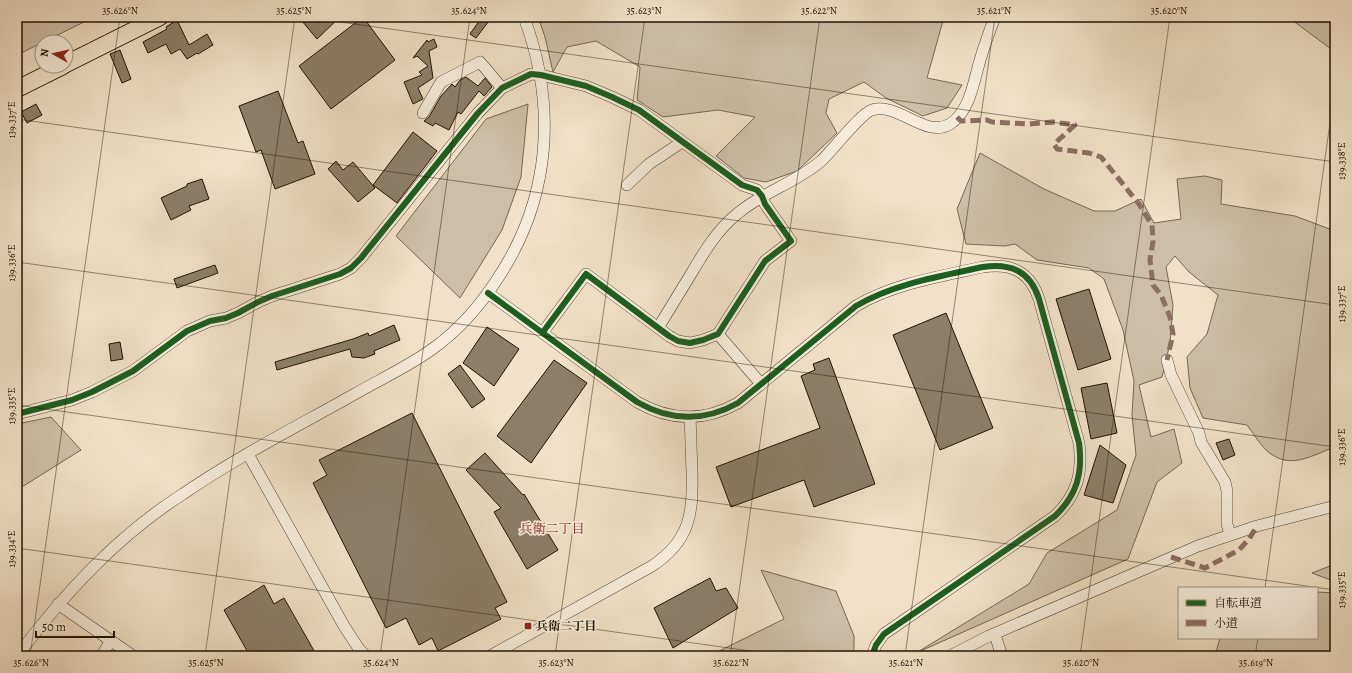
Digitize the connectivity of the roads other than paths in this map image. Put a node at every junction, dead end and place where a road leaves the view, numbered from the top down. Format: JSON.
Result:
{"nodes":[{"id":1,"x":160,"y":17,"type":"edge"},
{"id":2,"x":524,"y":17,"type":"edge"},
{"id":3,"x":995,"y":17,"type":"edge"},
{"id":4,"x":74,"y":60,"type":"edge"},
{"id":5,"x":47,"y":74,"type":"edge"},
{"id":6,"x":541,"y":75,"type":"junction"},
{"id":7,"x":502,"y":88,"type":"junction"},
{"id":8,"x":17,"y":89,"type":"edge"},
{"id":9,"x":423,"y":113,"type":"dead end"},
{"id":10,"x":682,"y":142,"type":"junction"},
{"id":11,"x":627,"y":185,"type":"dead end"},
{"id":12,"x":762,"y":196,"type":"junction"},
{"id":13,"x":488,"y":293,"type":"junction"},
{"id":14,"x":658,"y":328,"type":"junction"},
{"id":15,"x":543,"y":332,"type":"junction"},
{"id":16,"x":718,"y":334,"type":"junction"},
{"id":17,"x":1167,"y":360,"type":"dead end"},
{"id":18,"x":761,"y":384,"type":"junction"},
{"id":19,"x":17,"y":414,"type":"edge"},
{"id":20,"x":690,"y":418,"type":"junction"},
{"id":21,"x":248,"y":454,"type":"junction"},
{"id":22,"x":1335,"y":506,"type":"edge"},
{"id":23,"x":1230,"y":534,"type":"junction"},
{"id":24,"x":58,"y":604,"type":"junction"},
{"id":25,"x":995,"y":635,"type":"junction"},
{"id":26,"x":110,"y":641,"type":"junction"},
{"id":27,"x":17,"y":656,"type":"edge"},
{"id":28,"x":102,"y":656,"type":"edge"},
{"id":29,"x":133,"y":656,"type":"edge"},
{"id":30,"x":366,"y":656,"type":"edge"},
{"id":31,"x":490,"y":656,"type":"edge"},
{"id":32,"x":872,"y":656,"type":"edge"},
{"id":33,"x":950,"y":656,"type":"edge"},
{"id":34,"x":1002,"y":656,"type":"edge"}],
"edges":[{"from":1,"to":4,"type":"highway"},
{"from":2,"to":6,"type":"street"},
{"from":3,"to":12,"type":"street"},
{"from":5,"to":8,"type":"highway"},
{"from":6,"to":7,"type":"street"},
{"from":6,"to":10,"type":"street"},
{"from":6,"to":13,"type":"street"},
{"from":7,"to":9,"type":"street"},
{"from":7,"to":19,"type":"street"},
{"from":10,"to":11,"type":"street"},
{"from":10,"to":12,"type":"street"},
{"from":12,"to":14,"type":"street"},
{"from":12,"to":16,"type":"street"},
{"from":13,"to":15,"type":"street"},
{"from":13,"to":21,"type":"street"},
{"from":14,"to":15,"type":"street"},
{"from":14,"to":16,"type":"street"},
{"from":15,"to":20,"type":"street"},
{"from":16,"to":18,"type":"street"},
{"from":17,"to":23,"type":"street"},
{"from":18,"to":20,"type":"street"},
{"from":18,"to":32,"type":"street"},
{"from":20,"to":31,"type":"street"},
{"from":21,"to":24,"type":"street"},
{"from":21,"to":30,"type":"street"},
{"from":22,"to":23,"type":"street"},
{"from":23,"to":25,"type":"street"},
{"from":24,"to":26,"type":"street"},
{"from":24,"to":27,"type":"street"},
{"from":25,"to":33,"type":"street"},
{"from":25,"to":34,"type":"street"},
{"from":26,"to":28,"type":"street"},
{"from":26,"to":29,"type":"street"}]}
